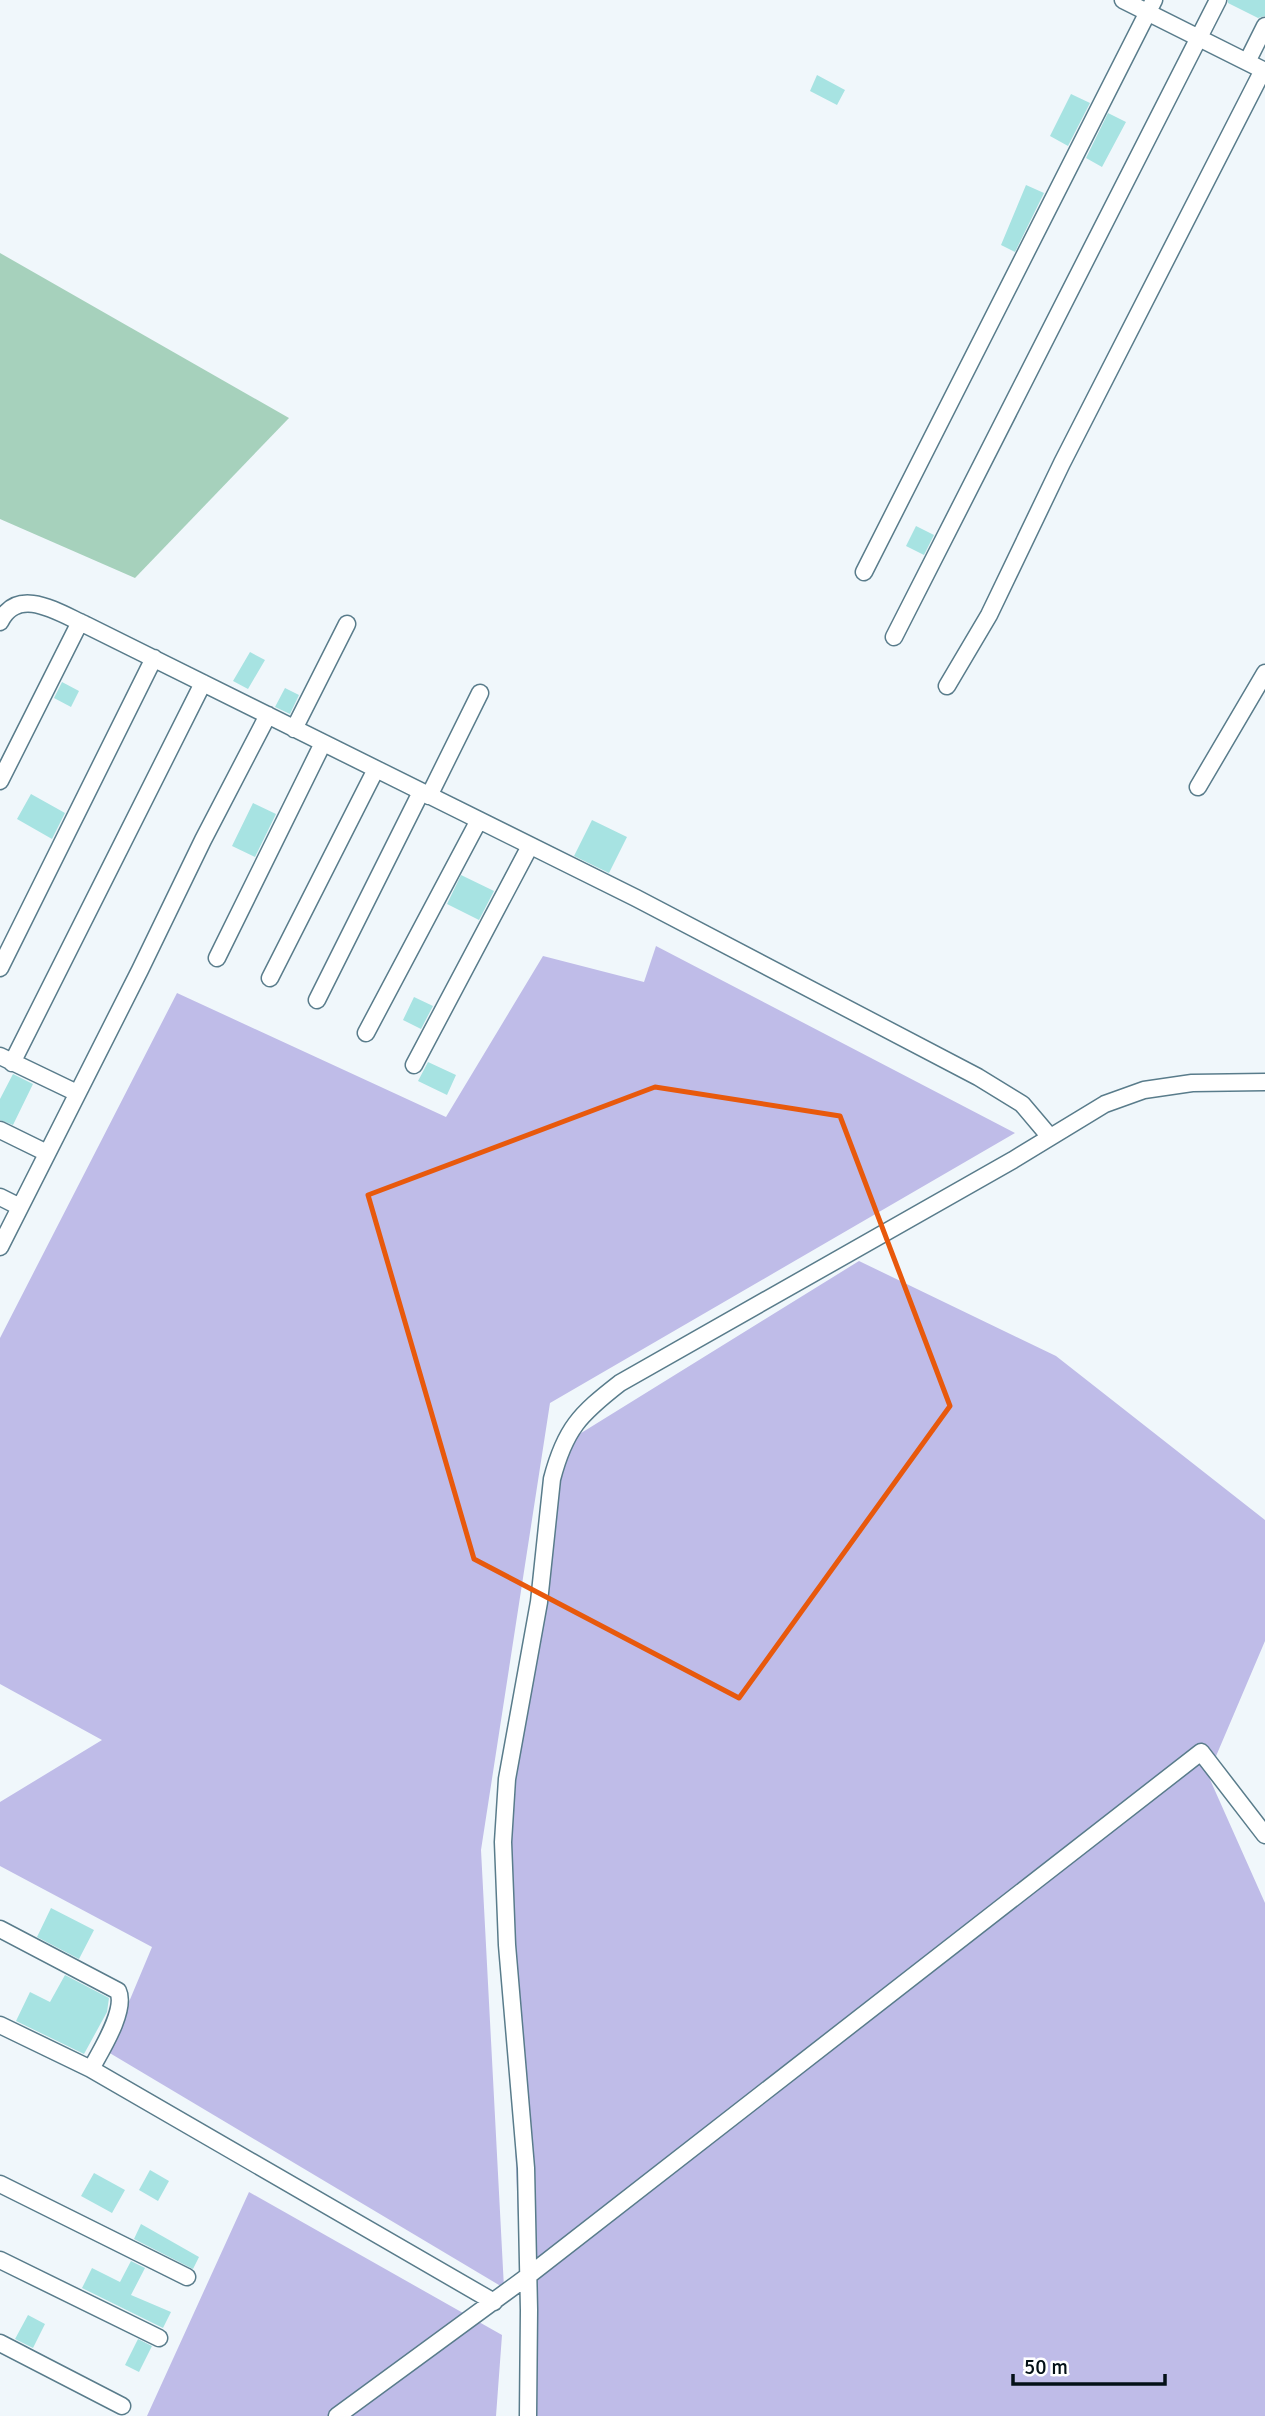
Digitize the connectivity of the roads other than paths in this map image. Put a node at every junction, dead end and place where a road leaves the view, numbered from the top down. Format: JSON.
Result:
{"nodes":[{"id":1,"x":1123,"y":0,"type":"edge"},
{"id":2,"x":1219,"y":0,"type":"edge"},
{"id":3,"x":1151,"y":6,"type":"edge"},
{"id":4,"x":1265,"y":26,"type":"edge"},
{"id":5,"x":1198,"y":37,"type":"junction"},
{"id":6,"x":1247,"y":62,"type":"junction"},
{"id":7,"x":1264,"y":71,"type":"edge"},
{"id":8,"x":864,"y":572,"type":"dead end"},
{"id":9,"x":0,"y":622,"type":"edge"},
{"id":10,"x":80,"y":622,"type":"junction"},
{"id":11,"x":346,"y":625,"type":"dead end"},
{"id":12,"x":894,"y":636,"type":"dead end"},
{"id":13,"x":154,"y":659,"type":"junction"},
{"id":14,"x":1265,"y":673,"type":"edge"},
{"id":15,"x":203,"y":683,"type":"junction"},
{"id":16,"x":947,"y":686,"type":"dead end"},
{"id":17,"x":480,"y":693,"type":"dead end"},
{"id":18,"x":268,"y":715,"type":"junction"},
{"id":19,"x":295,"y":729,"type":"junction"},
{"id":20,"x":323,"y":743,"type":"junction"},
{"id":21,"x":376,"y":769,"type":"junction"},
{"id":22,"x":0,"y":781,"type":"edge"},
{"id":23,"x":1198,"y":788,"type":"dead end"},
{"id":24,"x":425,"y":794,"type":"junction"},
{"id":25,"x":479,"y":820,"type":"junction"},
{"id":26,"x":530,"y":846,"type":"junction"},
{"id":27,"x":217,"y":958,"type":"dead end"},
{"id":28,"x":0,"y":968,"type":"edge"},
{"id":29,"x":270,"y":978,"type":"dead end"},
{"id":30,"x":317,"y":1000,"type":"dead end"},
{"id":31,"x":366,"y":1033,"type":"dead end"},
{"id":32,"x":6,"y":1060,"type":"edge"},
{"id":33,"x":414,"y":1065,"type":"dead end"},
{"id":34,"x":1265,"y":1082,"type":"edge"},
{"id":35,"x":77,"y":1093,"type":"junction"},
{"id":36,"x":0,"y":1130,"type":"edge"},
{"id":37,"x":1050,"y":1137,"type":"junction"},
{"id":38,"x":47,"y":1153,"type":"junction"},
{"id":39,"x":0,"y":1197,"type":"edge"},
{"id":40,"x":20,"y":1207,"type":"junction"},
{"id":41,"x":0,"y":1247,"type":"edge"},
{"id":42,"x":1265,"y":1835,"type":"edge"},
{"id":43,"x":0,"y":1929,"type":"edge"},
{"id":44,"x":0,"y":2025,"type":"edge"},
{"id":45,"x":91,"y":2070,"type":"junction"},
{"id":46,"x":0,"y":2183,"type":"edge"},
{"id":47,"x":0,"y":2260,"type":"edge"},
{"id":48,"x":528,"y":2276,"type":"junction"},
{"id":49,"x":187,"y":2277,"type":"dead end"},
{"id":50,"x":494,"y":2302,"type":"junction"},
{"id":51,"x":159,"y":2338,"type":"dead end"},
{"id":52,"x":0,"y":2343,"type":"edge"},
{"id":53,"x":122,"y":2406,"type":"dead end"},
{"id":54,"x":337,"y":2416,"type":"edge"},
{"id":55,"x":528,"y":2416,"type":"edge"}],
"edges":[{"from":1,"to":3,"type":"street"},
{"from":2,"to":5,"type":"street"},
{"from":3,"to":5,"type":"street"},
{"from":3,"to":8,"type":"street"},
{"from":4,"to":6,"type":"street"},
{"from":5,"to":6,"type":"street"},
{"from":5,"to":12,"type":"street"},
{"from":6,"to":7,"type":"street"},
{"from":7,"to":16,"type":"street"},
{"from":9,"to":10,"type":"street"},
{"from":10,"to":13,"type":"street"},
{"from":10,"to":22,"type":"street"},
{"from":11,"to":19,"type":"street"},
{"from":13,"to":15,"type":"street"},
{"from":13,"to":28,"type":"street"},
{"from":14,"to":23,"type":"street"},
{"from":15,"to":18,"type":"street"},
{"from":15,"to":32,"type":"street"},
{"from":17,"to":24,"type":"street"},
{"from":18,"to":19,"type":"street"},
{"from":18,"to":35,"type":"street"},
{"from":19,"to":20,"type":"street"},
{"from":20,"to":21,"type":"street"},
{"from":20,"to":27,"type":"street"},
{"from":21,"to":24,"type":"street"},
{"from":21,"to":29,"type":"street"},
{"from":24,"to":25,"type":"street"},
{"from":24,"to":30,"type":"street"},
{"from":25,"to":26,"type":"street"},
{"from":25,"to":31,"type":"street"},
{"from":26,"to":33,"type":"street"},
{"from":26,"to":37,"type":"street"},
{"from":32,"to":35,"type":"street"},
{"from":34,"to":37,"type":"street"},
{"from":35,"to":38,"type":"street"},
{"from":36,"to":38,"type":"street"},
{"from":37,"to":48,"type":"street"},
{"from":38,"to":40,"type":"street"},
{"from":39,"to":40,"type":"street"},
{"from":40,"to":41,"type":"street"},
{"from":42,"to":48,"type":"street"},
{"from":43,"to":45,"type":"street"},
{"from":44,"to":45,"type":"street"},
{"from":45,"to":50,"type":"street"},
{"from":46,"to":49,"type":"street"},
{"from":47,"to":51,"type":"street"},
{"from":48,"to":50,"type":"street"},
{"from":48,"to":55,"type":"street"},
{"from":50,"to":54,"type":"street"},
{"from":52,"to":53,"type":"street"}]}
